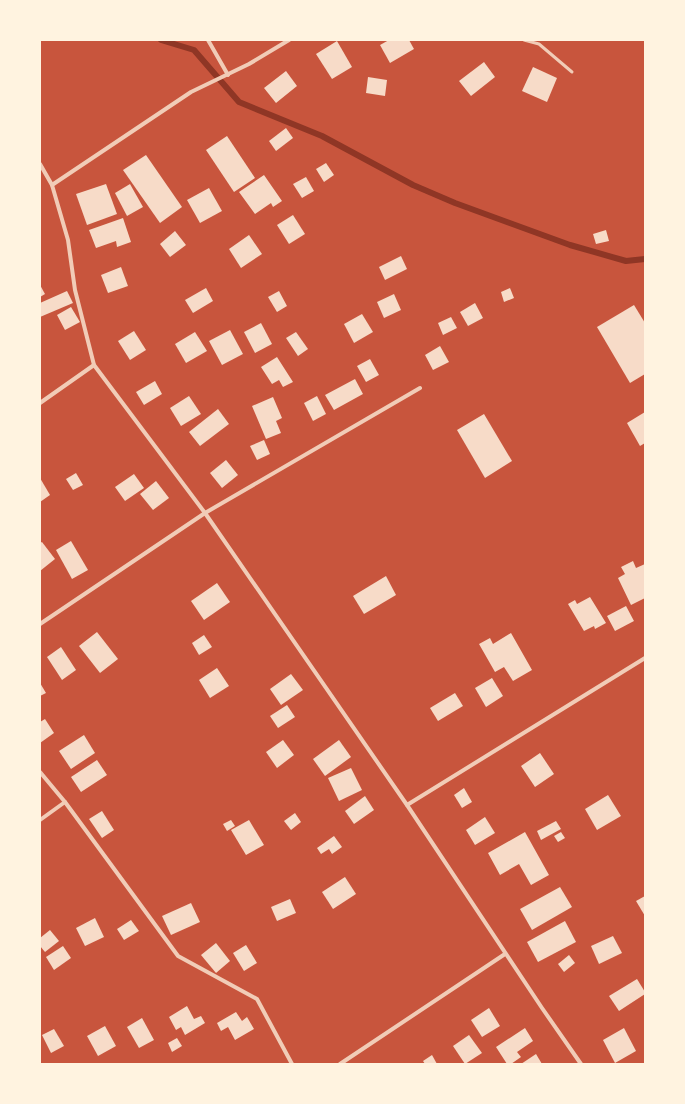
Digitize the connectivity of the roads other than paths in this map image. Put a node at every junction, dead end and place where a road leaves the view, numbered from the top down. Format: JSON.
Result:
{"nodes":[{"id":1,"x":208,"y":40,"type":"edge"},
{"id":2,"x":289,"y":40,"type":"edge"},
{"id":3,"x":524,"y":40,"type":"edge"},
{"id":4,"x":572,"y":72,"type":"dead end"},
{"id":5,"x":228,"y":75,"type":"junction"},
{"id":6,"x":40,"y":164,"type":"edge"},
{"id":7,"x":52,"y":185,"type":"junction"},
{"id":8,"x":94,"y":365,"type":"junction"},
{"id":9,"x":420,"y":388,"type":"dead end"},
{"id":10,"x":40,"y":403,"type":"edge"},
{"id":11,"x":205,"y":513,"type":"junction"},
{"id":12,"x":40,"y":624,"type":"edge"},
{"id":13,"x":645,"y":658,"type":"edge"},
{"id":14,"x":40,"y":772,"type":"edge"},
{"id":15,"x":65,"y":802,"type":"junction"},
{"id":16,"x":407,"y":804,"type":"junction"},
{"id":17,"x":40,"y":820,"type":"edge"},
{"id":18,"x":505,"y":954,"type":"junction"},
{"id":19,"x":292,"y":1064,"type":"edge"},
{"id":20,"x":340,"y":1064,"type":"edge"},
{"id":21,"x":581,"y":1064,"type":"edge"}],
"edges":[{"from":1,"to":5,"type":"street"},
{"from":2,"to":5,"type":"street"},
{"from":3,"to":4,"type":"lane"},
{"from":5,"to":7,"type":"street"},
{"from":6,"to":7,"type":"street"},
{"from":7,"to":8,"type":"street"},
{"from":8,"to":10,"type":"street"},
{"from":8,"to":11,"type":"street"},
{"from":9,"to":11,"type":"street"},
{"from":11,"to":12,"type":"street"},
{"from":11,"to":16,"type":"street"},
{"from":13,"to":16,"type":"street"},
{"from":14,"to":15,"type":"street"},
{"from":15,"to":17,"type":"street"},
{"from":15,"to":19,"type":"street"},
{"from":16,"to":18,"type":"street"},
{"from":18,"to":20,"type":"street"},
{"from":18,"to":21,"type":"street"}]}
